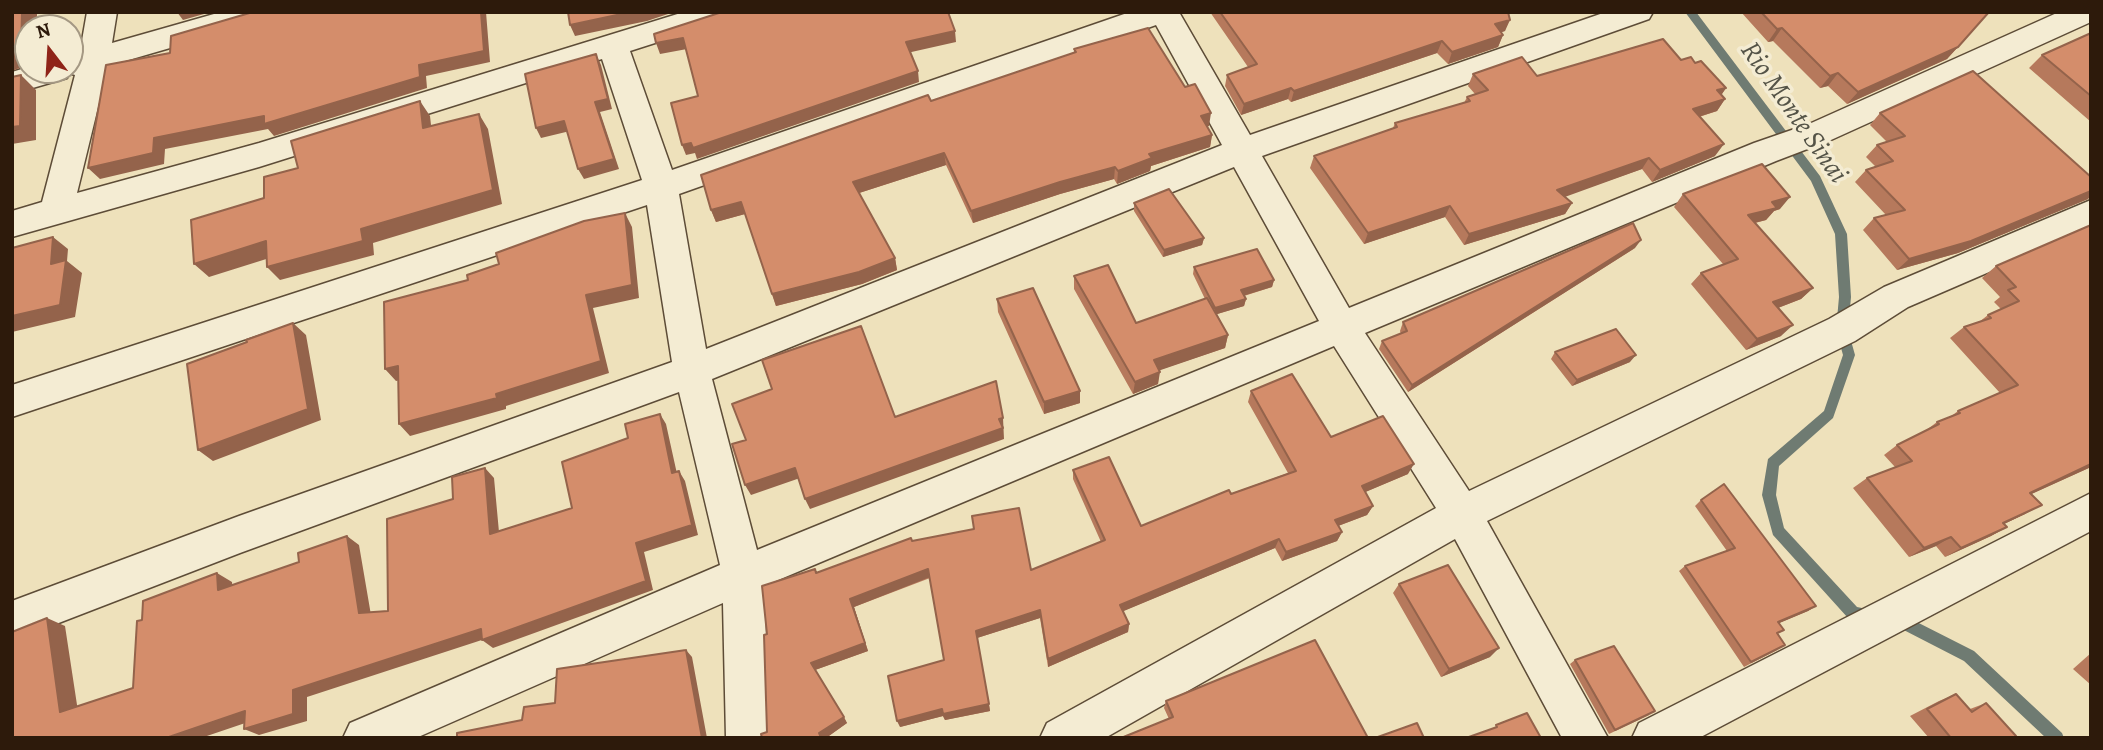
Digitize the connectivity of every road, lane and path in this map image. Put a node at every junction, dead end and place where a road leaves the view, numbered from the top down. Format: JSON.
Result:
{"nodes":[{"id":1,"x":102,"y":12,"type":"edge"},
{"id":2,"x":259,"y":12,"type":"edge"},
{"id":3,"x":719,"y":12,"type":"edge"},
{"id":4,"x":1163,"y":12,"type":"edge"},
{"id":5,"x":1638,"y":12,"type":"edge"},
{"id":6,"x":2087,"y":12,"type":"edge"},
{"id":7,"x":644,"y":24,"type":"edge"},
{"id":8,"x":613,"y":45,"type":"junction"},
{"id":9,"x":84,"y":57,"type":"edge"},
{"id":10,"x":84,"y":61,"type":"edge"},
{"id":11,"x":78,"y":84,"type":"edge"},
{"id":12,"x":1243,"y":150,"type":"junction"},
{"id":13,"x":661,"y":187,"type":"junction"},
{"id":14,"x":56,"y":212,"type":"junction"},
{"id":15,"x":2091,"y":213,"type":"edge"},
{"id":16,"x":12,"y":224,"type":"edge"},
{"id":17,"x":1341,"y":327,"type":"junction"},
{"id":18,"x":692,"y":371,"type":"junction"},
{"id":19,"x":12,"y":401,"type":"edge"},
{"id":20,"x":2091,"y":511,"type":"edge"},
{"id":21,"x":1462,"y":513,"type":"junction"},
{"id":22,"x":743,"y":575,"type":"junction"},
{"id":23,"x":12,"y":621,"type":"edge"},
{"id":24,"x":365,"y":738,"type":"edge"},
{"id":25,"x":748,"y":738,"type":"edge"},
{"id":26,"x":1062,"y":738,"type":"edge"},
{"id":27,"x":1586,"y":738,"type":"edge"},
{"id":28,"x":1654,"y":738,"type":"edge"}],
"edges":[{"from":1,"to":9,"type":"street"},
{"from":2,"to":10,"type":"street"},
{"from":3,"to":7,"type":"street"},
{"from":4,"to":12,"type":"street"},
{"from":4,"to":13,"type":"street"},
{"from":5,"to":12,"type":"street"},
{"from":6,"to":17,"type":"street"},
{"from":7,"to":8,"type":"street"},
{"from":8,"to":13,"type":"street"},
{"from":8,"to":14,"type":"street"},
{"from":11,"to":14,"type":"street"},
{"from":12,"to":17,"type":"street"},
{"from":12,"to":18,"type":"street"},
{"from":13,"to":18,"type":"street"},
{"from":13,"to":19,"type":"street"},
{"from":14,"to":16,"type":"street"},
{"from":15,"to":21,"type":"street"},
{"from":17,"to":21,"type":"street"},
{"from":17,"to":22,"type":"street"},
{"from":18,"to":22,"type":"street"},
{"from":18,"to":23,"type":"street"},
{"from":20,"to":28,"type":"street"},
{"from":21,"to":26,"type":"street"},
{"from":21,"to":27,"type":"street"},
{"from":22,"to":24,"type":"street"},
{"from":22,"to":25,"type":"street"}]}
